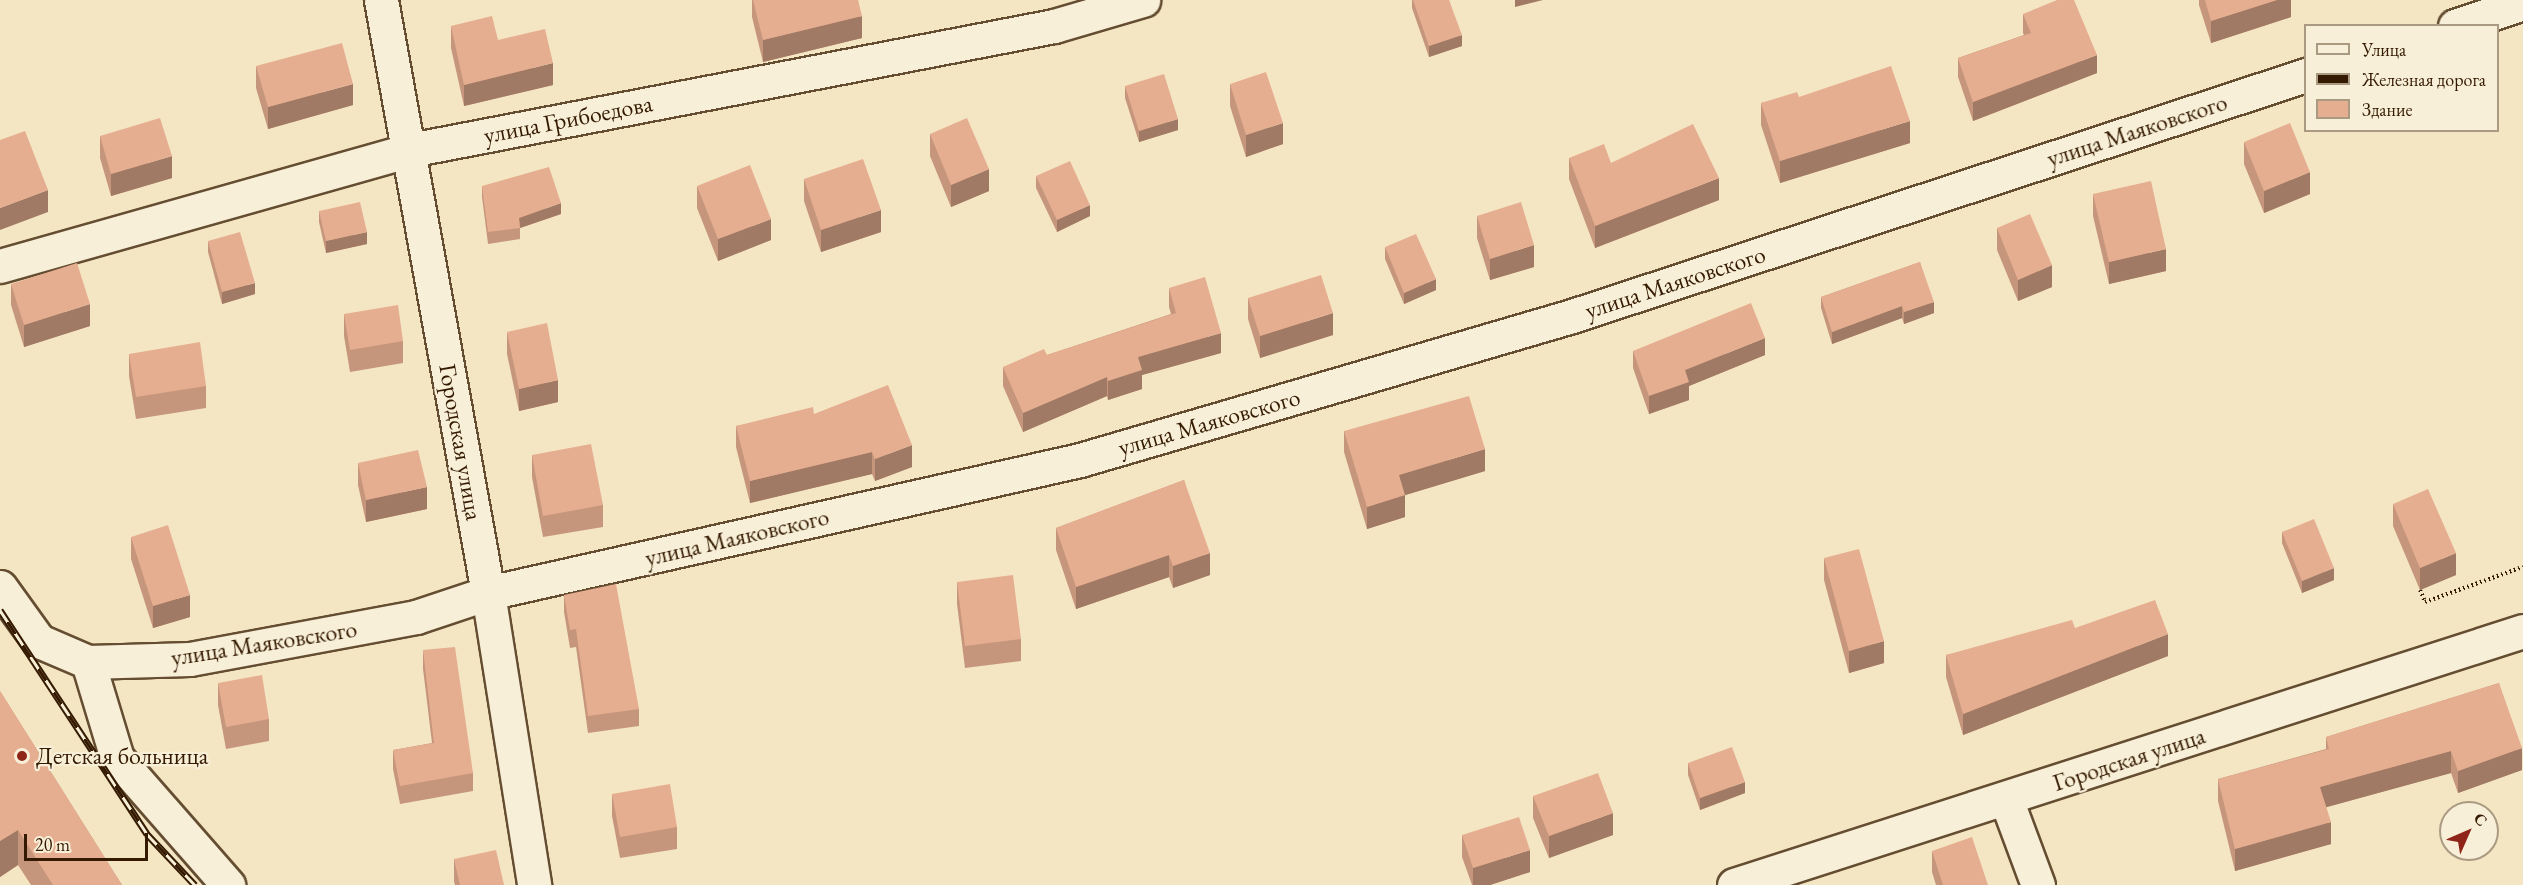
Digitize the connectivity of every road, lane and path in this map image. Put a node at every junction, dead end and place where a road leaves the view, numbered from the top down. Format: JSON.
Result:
{"nodes":[{"id":1,"x":381,"y":0,"type":"edge"},
{"id":2,"x":1143,"y":0,"type":"edge"},
{"id":3,"x":2523,"y":3,"type":"edge"},
{"id":4,"x":2461,"y":24,"type":"edge"},
{"id":5,"x":2304,"y":76,"type":"edge"},
{"id":6,"x":410,"y":150,"type":"junction"},
{"id":7,"x":0,"y":266,"type":"edge"},
{"id":8,"x":2523,"y":567,"type":"edge"},
{"id":9,"x":0,"y":587,"type":"edge"},
{"id":10,"x":2420,"y":590,"type":"dead end"},
{"id":11,"x":488,"y":593,"type":"junction"},
{"id":12,"x":2523,"y":631,"type":"edge"},
{"id":13,"x":88,"y":662,"type":"junction"},
{"id":14,"x":2006,"y":799,"type":"junction"},
{"id":15,"x":228,"y":885,"type":"edge"},
{"id":16,"x":534,"y":885,"type":"edge"},
{"id":17,"x":1734,"y":885,"type":"edge"},
{"id":18,"x":2038,"y":885,"type":"edge"}],
"edges":[{"from":1,"to":6,"type":"street","name":"Городская улица"},
{"from":2,"to":6,"type":"street","name":"улица Грибоедова"},
{"from":3,"to":4,"type":"street"},
{"from":5,"to":11,"type":"street","name":"улица Маяковского"},
{"from":6,"to":7,"type":"street","name":"улица Грибоедова"},
{"from":6,"to":11,"type":"street","name":"Городская улица"},
{"from":8,"to":10,"type":"path"},
{"from":9,"to":13,"type":"street"},
{"from":11,"to":13,"type":"street","name":"улица Маяковского"},
{"from":11,"to":16,"type":"street","name":"Городская улица"},
{"from":12,"to":14,"type":"street","name":"Городская улица"},
{"from":13,"to":15,"type":"street"},
{"from":14,"to":17,"type":"street","name":"Городская улица"},
{"from":14,"to":18,"type":"street"}]}
